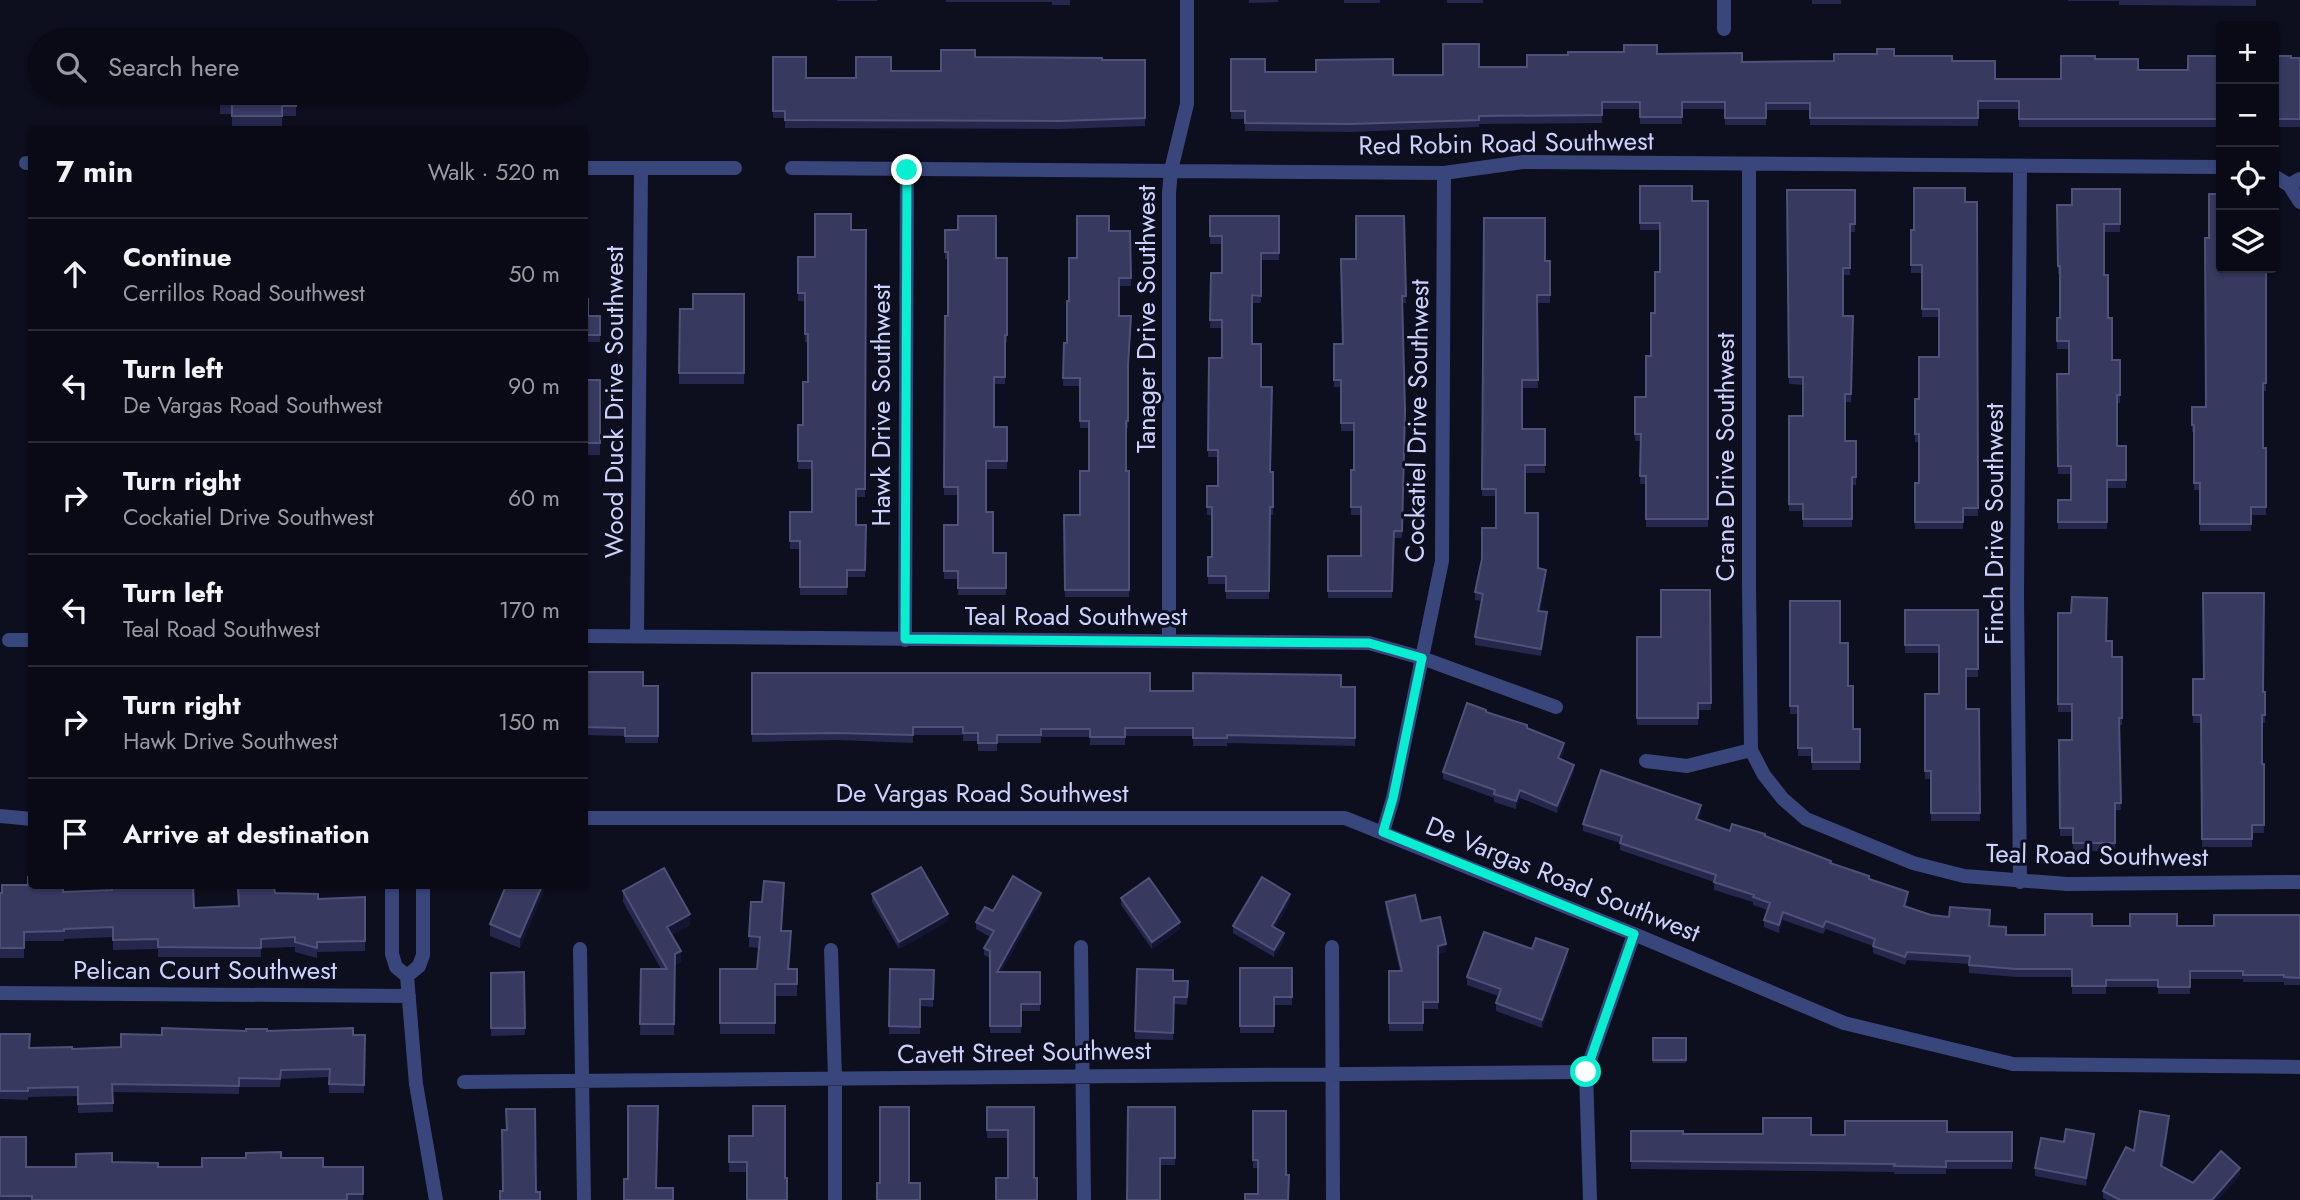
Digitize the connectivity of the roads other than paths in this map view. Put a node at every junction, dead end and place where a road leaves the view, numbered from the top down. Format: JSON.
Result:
{"nodes":[{"id":1,"x":1187,"y":0,"type":"edge"},
{"id":2,"x":1724,"y":0,"type":"edge"},
{"id":3,"x":1724,"y":29,"type":"dead end"},
{"id":4,"x":1749,"y":164,"type":"junction"},
{"id":5,"x":2020,"y":167,"type":"junction"},
{"id":6,"x":2216,"y":167,"type":"edge"},
{"id":7,"x":588,"y":168,"type":"edge"},
{"id":8,"x":641,"y":168,"type":"junction"},
{"id":9,"x":735,"y":168,"type":"dead end"},
{"id":10,"x":792,"y":168,"type":"dead end"},
{"id":11,"x":907,"y":170,"type":"junction"},
{"id":12,"x":1171,"y":170,"type":"junction"},
{"id":13,"x":1444,"y":173,"type":"junction"},
{"id":14,"x":2295,"y":182,"type":"edge"},
{"id":15,"x":2300,"y":202,"type":"edge"},
{"id":16,"x":588,"y":635,"type":"edge"},
{"id":17,"x":637,"y":636,"type":"junction"},
{"id":18,"x":9,"y":639,"type":"dead end"},
{"id":19,"x":28,"y":639,"type":"edge"},
{"id":20,"x":905,"y":639,"type":"junction"},
{"id":21,"x":1170,"y":640,"type":"junction"},
{"id":22,"x":1422,"y":658,"type":"junction"},
{"id":23,"x":1556,"y":707,"type":"dead end"},
{"id":24,"x":1751,"y":750,"type":"junction"},
{"id":25,"x":1646,"y":761,"type":"dead end"},
{"id":26,"x":0,"y":816,"type":"edge"},
{"id":27,"x":588,"y":818,"type":"edge"},
{"id":28,"x":28,"y":819,"type":"edge"},
{"id":29,"x":1383,"y":832,"type":"junction"},
{"id":30,"x":2020,"y":882,"type":"junction"},
{"id":31,"x":2300,"y":882,"type":"edge"},
{"id":32,"x":392,"y":889,"type":"edge"},
{"id":33,"x":423,"y":889,"type":"edge"},
{"id":34,"x":1634,"y":934,"type":"junction"},
{"id":35,"x":1081,"y":947,"type":"dead end"},
{"id":36,"x":1332,"y":947,"type":"dead end"},
{"id":37,"x":580,"y":949,"type":"dead end"},
{"id":38,"x":831,"y":950,"type":"dead end"},
{"id":39,"x":407,"y":976,"type":"junction"},
{"id":40,"x":0,"y":993,"type":"edge"},
{"id":41,"x":409,"y":996,"type":"junction"},
{"id":42,"x":2300,"y":1067,"type":"edge"},
{"id":43,"x":1586,"y":1072,"type":"junction"},
{"id":44,"x":1332,"y":1074,"type":"junction"},
{"id":45,"x":1083,"y":1075,"type":"junction"},
{"id":46,"x":835,"y":1079,"type":"junction"},
{"id":47,"x":464,"y":1082,"type":"dead end"},
{"id":48,"x":583,"y":1082,"type":"junction"},
{"id":49,"x":436,"y":1200,"type":"edge"},
{"id":50,"x":583,"y":1200,"type":"edge"},
{"id":51,"x":835,"y":1200,"type":"edge"},
{"id":52,"x":1084,"y":1200,"type":"edge"},
{"id":53,"x":1333,"y":1200,"type":"edge"},
{"id":54,"x":1590,"y":1200,"type":"edge"}],
"edges":[{"from":1,"to":12,"type":"street","name":"Tanager Drive Southwest"},
{"from":2,"to":3,"type":"street"},
{"from":4,"to":5,"type":"street","name":"Red Robin Road Southwest"},
{"from":4,"to":13,"type":"street","name":"Red Robin Road Southwest"},
{"from":4,"to":24,"type":"street","name":"Crane Drive Southwest"},
{"from":5,"to":6,"type":"street","name":"Red Robin Road Southwest"},
{"from":5,"to":30,"type":"street","name":"Finch Drive Southwest"},
{"from":7,"to":8,"type":"street"},
{"from":8,"to":9,"type":"street"},
{"from":8,"to":17,"type":"street","name":"Wood Duck Drive Southwest"},
{"from":10,"to":11,"type":"street","name":"Red Robin Road Southwest"},
{"from":11,"to":12,"type":"street","name":"Red Robin Road Southwest"},
{"from":11,"to":20,"type":"street","name":"Hawk Drive Southwest"},
{"from":12,"to":13,"type":"street","name":"Red Robin Road Southwest"},
{"from":12,"to":21,"type":"street","name":"Tanager Drive Southwest"},
{"from":13,"to":22,"type":"street","name":"Cockatiel Drive Southwest"},
{"from":14,"to":15,"type":"street"},
{"from":16,"to":17,"type":"street","name":"Teal Road Southwest"},
{"from":17,"to":20,"type":"street","name":"Teal Road Southwest"},
{"from":18,"to":19,"type":"street"},
{"from":20,"to":21,"type":"street","name":"Teal Road Southwest"},
{"from":21,"to":22,"type":"street","name":"Teal Road Southwest"},
{"from":22,"to":23,"type":"street","name":"Teal Road Southwest"},
{"from":22,"to":29,"type":"street","name":"Cockatiel Drive Southwest"},
{"from":24,"to":25,"type":"street"},
{"from":24,"to":30,"type":"street","name":"Teal Road Southwest"},
{"from":26,"to":28,"type":"street"},
{"from":27,"to":29,"type":"street","name":"De Vargas Road Southwest"},
{"from":29,"to":34,"type":"street","name":"De Vargas Road Southwest"},
{"from":30,"to":31,"type":"street","name":"Teal Road Southwest"},
{"from":32,"to":39,"type":"street"},
{"from":33,"to":39,"type":"street"},
{"from":34,"to":42,"type":"street","name":"De Vargas Road Southwest"},
{"from":34,"to":43,"type":"street"},
{"from":35,"to":45,"type":"street"},
{"from":36,"to":44,"type":"street"},
{"from":37,"to":48,"type":"street"},
{"from":38,"to":46,"type":"street"},
{"from":39,"to":41,"type":"street"},
{"from":40,"to":41,"type":"street","name":"Pelican Court Southwest"},
{"from":41,"to":49,"type":"street"},
{"from":43,"to":44,"type":"street","name":"Cavett Street Southwest"},
{"from":43,"to":54,"type":"street"},
{"from":44,"to":45,"type":"street","name":"Cavett Street Southwest"},
{"from":44,"to":53,"type":"street"},
{"from":45,"to":46,"type":"street","name":"Cavett Street Southwest"},
{"from":45,"to":52,"type":"street"},
{"from":46,"to":48,"type":"street","name":"Cavett Street Southwest"},
{"from":46,"to":51,"type":"street"},
{"from":47,"to":48,"type":"street","name":"Cavett Street Southwest"},
{"from":48,"to":50,"type":"street"}]}
